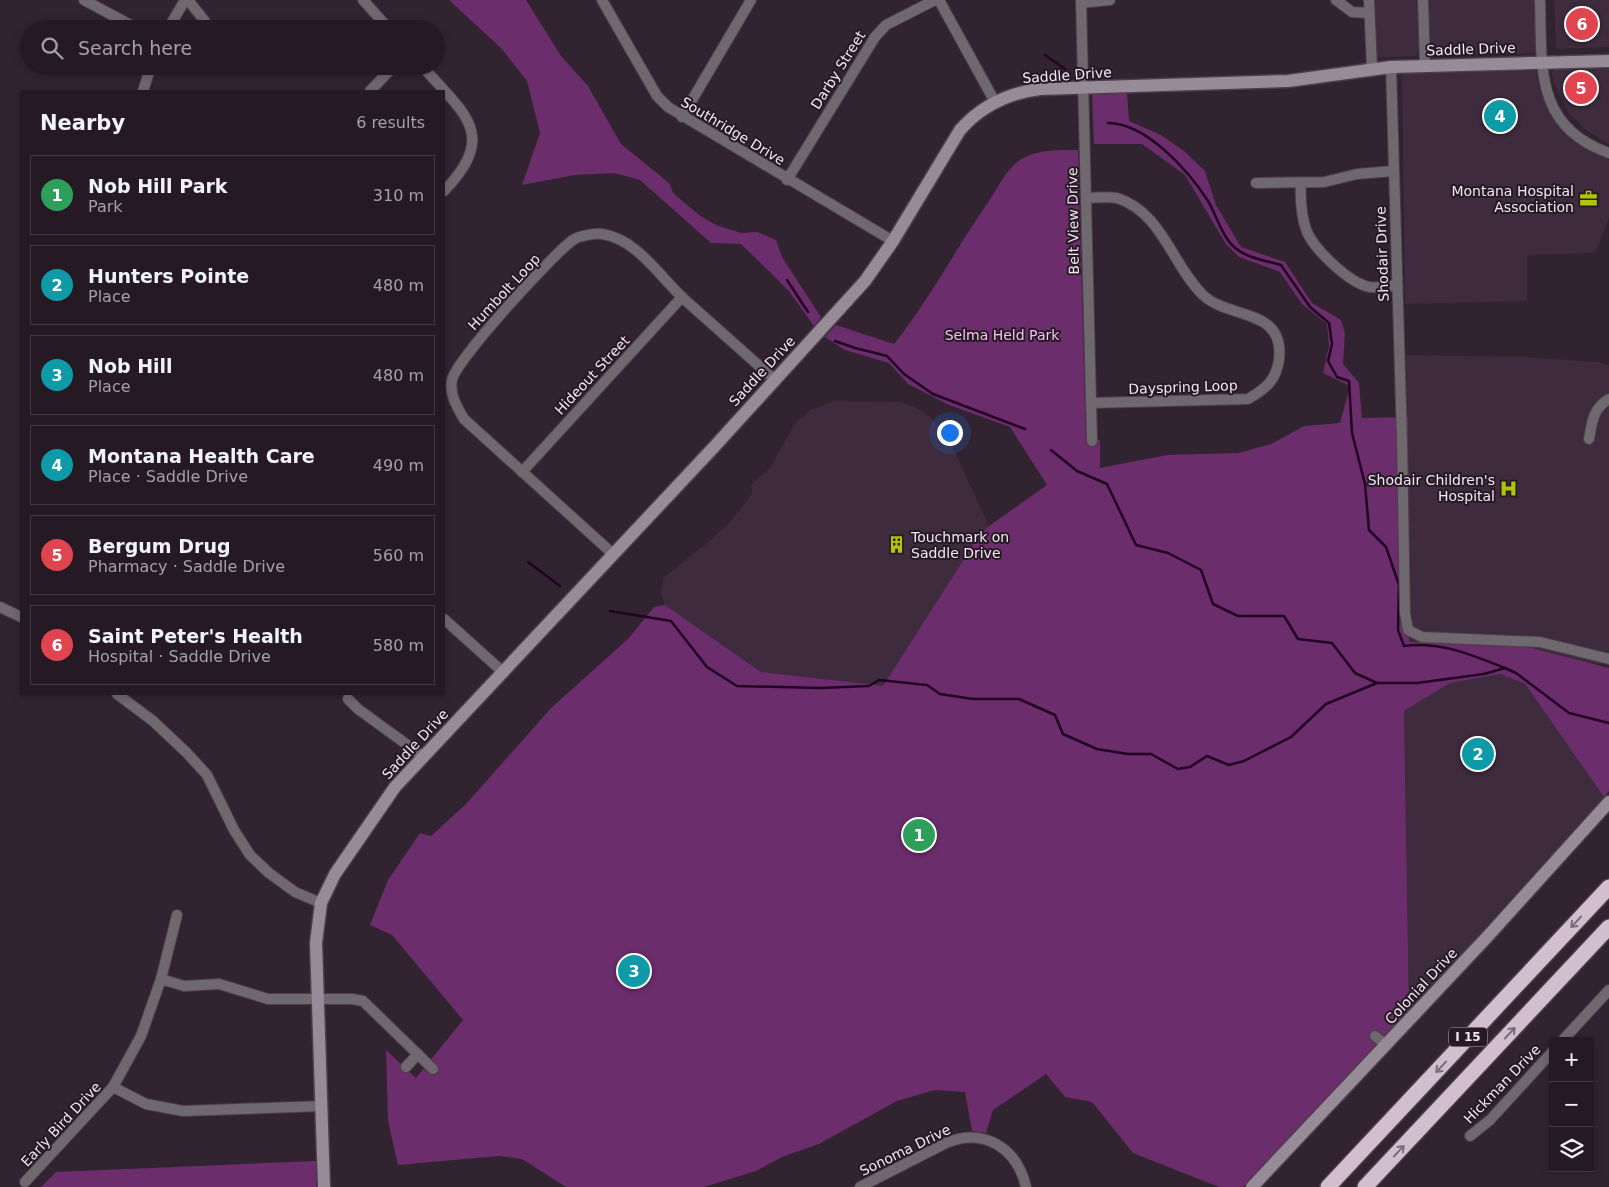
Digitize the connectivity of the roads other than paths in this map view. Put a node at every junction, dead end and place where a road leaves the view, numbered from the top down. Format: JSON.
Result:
{"nodes":[{"id":1,"x":84,"y":0,"type":"edge"},
{"id":2,"x":187,"y":0,"type":"edge"},
{"id":3,"x":363,"y":0,"type":"edge"},
{"id":4,"x":602,"y":0,"type":"edge"},
{"id":5,"x":751,"y":0,"type":"edge"},
{"id":6,"x":935,"y":0,"type":"edge"},
{"id":7,"x":939,"y":0,"type":"edge"},
{"id":8,"x":1110,"y":0,"type":"edge"},
{"id":9,"x":1336,"y":0,"type":"edge"},
{"id":10,"x":1369,"y":0,"type":"edge"},
{"id":11,"x":1423,"y":0,"type":"edge"},
{"id":12,"x":1540,"y":0,"type":"edge"},
{"id":13,"x":1081,"y":2,"type":"edge"},
{"id":14,"x":1369,"y":13,"type":"junction"},
{"id":15,"x":121,"y":20,"type":"edge"},
{"id":16,"x":174,"y":20,"type":"edge"},
{"id":17,"x":204,"y":20,"type":"edge"},
{"id":18,"x":381,"y":20,"type":"edge"},
{"id":19,"x":1609,"y":61,"type":"edge"},
{"id":20,"x":1542,"y":62,"type":"junction"},
{"id":21,"x":1426,"y":66,"type":"junction"},
{"id":22,"x":1391,"y":67,"type":"junction"},
{"id":23,"x":1372,"y":68,"type":"junction"},
{"id":24,"x":148,"y":75,"type":"edge"},
{"id":25,"x":385,"y":75,"type":"edge"},
{"id":26,"x":430,"y":75,"type":"edge"},
{"id":27,"x":1084,"y":87,"type":"junction"},
{"id":28,"x":143,"y":90,"type":"edge"},
{"id":29,"x":371,"y":90,"type":"edge"},
{"id":30,"x":443,"y":90,"type":"edge"},
{"id":31,"x":445,"y":92,"type":"edge"},
{"id":32,"x":995,"y":102,"type":"junction"},
{"id":33,"x":682,"y":117,"type":"junction"},
{"id":34,"x":1609,"y":153,"type":"edge"},
{"id":35,"x":1393,"y":171,"type":"junction"},
{"id":36,"x":787,"y":180,"type":"junction"},
{"id":37,"x":1301,"y":183,"type":"junction"},
{"id":38,"x":1256,"y":184,"type":"dead end"},
{"id":39,"x":445,"y":190,"type":"edge"},
{"id":40,"x":1086,"y":198,"type":"junction"},
{"id":41,"x":893,"y":242,"type":"junction"},
{"id":42,"x":1397,"y":286,"type":"junction"},
{"id":43,"x":682,"y":297,"type":"junction"},
{"id":44,"x":775,"y":380,"type":"junction"},
{"id":45,"x":1609,"y":399,"type":"edge"},
{"id":46,"x":1091,"y":403,"type":"junction"},
{"id":47,"x":1589,"y":439,"type":"dead end"},
{"id":48,"x":1092,"y":441,"type":"dead end"},
{"id":49,"x":522,"y":472,"type":"junction"},
{"id":50,"x":613,"y":554,"type":"junction"},
{"id":51,"x":0,"y":607,"type":"edge"},
{"id":52,"x":20,"y":617,"type":"edge"},
{"id":53,"x":445,"y":620,"type":"edge"},
{"id":54,"x":1609,"y":659,"type":"edge"},
{"id":55,"x":503,"y":672,"type":"junction"},
{"id":56,"x":118,"y":695,"type":"edge"},
{"id":57,"x":348,"y":699,"type":"dead end"},
{"id":58,"x":424,"y":757,"type":"junction"},
{"id":59,"x":1609,"y":802,"type":"edge"},
{"id":60,"x":1609,"y":887,"type":"edge"},
{"id":61,"x":321,"y":903,"type":"junction"},
{"id":62,"x":176,"y":915,"type":"dead end"},
{"id":63,"x":1609,"y":927,"type":"edge"},
{"id":64,"x":162,"y":979,"type":"junction"},
{"id":65,"x":1609,"y":990,"type":"edge"},
{"id":66,"x":317,"y":999,"type":"junction"},
{"id":67,"x":1375,"y":1036,"type":"dead end"},
{"id":68,"x":1566,"y":1037,"type":"edge"},
{"id":69,"x":1386,"y":1045,"type":"junction"},
{"id":70,"x":418,"y":1054,"type":"junction"},
{"id":71,"x":1549,"y":1055,"type":"edge"},
{"id":72,"x":406,"y":1067,"type":"dead end"},
{"id":73,"x":433,"y":1069,"type":"dead end"},
{"id":74,"x":113,"y":1087,"type":"junction"},
{"id":75,"x":322,"y":1106,"type":"junction"},
{"id":76,"x":1470,"y":1136,"type":"dead end"},
{"id":77,"x":25,"y":1182,"type":"dead end"},
{"id":78,"x":324,"y":1187,"type":"edge"},
{"id":79,"x":860,"y":1187,"type":"edge"},
{"id":80,"x":1026,"y":1187,"type":"edge"},
{"id":81,"x":1252,"y":1187,"type":"edge"},
{"id":82,"x":1328,"y":1187,"type":"edge"},
{"id":83,"x":1365,"y":1187,"type":"edge"}],
"edges":[{"from":1,"to":15,"type":"street"},
{"from":2,"to":16,"type":"street"},
{"from":2,"to":17,"type":"street"},
{"from":3,"to":18,"type":"street"},
{"from":4,"to":33,"type":"street","name":"Southridge Drive"},
{"from":5,"to":33,"type":"street"},
{"from":6,"to":36,"type":"street","name":"Darby Street"},
{"from":7,"to":32,"type":"street"},
{"from":8,"to":13,"type":"street"},
{"from":9,"to":14,"type":"street"},
{"from":10,"to":14,"type":"street"},
{"from":11,"to":21,"type":"street"},
{"from":12,"to":20,"type":"street"},
{"from":13,"to":27,"type":"street","name":"Belt View Drive"},
{"from":14,"to":23,"type":"street"},
{"from":19,"to":20,"type":"street","name":"Saddle Drive"},
{"from":20,"to":21,"type":"street","name":"Saddle Drive"},
{"from":20,"to":34,"type":"street"},
{"from":21,"to":22,"type":"street","name":"Saddle Drive"},
{"from":22,"to":23,"type":"street","name":"Saddle Drive"},
{"from":22,"to":35,"type":"street","name":"Shodair Drive"},
{"from":23,"to":27,"type":"street","name":"Saddle Drive"},
{"from":24,"to":28,"type":"street"},
{"from":25,"to":29,"type":"street"},
{"from":26,"to":30,"type":"street"},
{"from":27,"to":32,"type":"street","name":"Saddle Drive"},
{"from":27,"to":40,"type":"street","name":"Belt View Drive"},
{"from":31,"to":39,"type":"street"},
{"from":32,"to":41,"type":"street","name":"Saddle Drive"},
{"from":33,"to":36,"type":"street","name":"Southridge Drive"},
{"from":35,"to":37,"type":"street"},
{"from":35,"to":42,"type":"street","name":"Shodair Drive"},
{"from":36,"to":41,"type":"street","name":"Southridge Drive"},
{"from":37,"to":38,"type":"street"},
{"from":37,"to":42,"type":"street"},
{"from":40,"to":46,"type":"street","name":"Belt View Drive"},
{"from":40,"to":46,"type":"street","name":"Dayspring Loop"},
{"from":41,"to":44,"type":"street","name":"Saddle Drive"},
{"from":42,"to":54,"type":"street","name":"Shodair Drive"},
{"from":43,"to":44,"type":"street","name":"Humbolt Loop"},
{"from":43,"to":49,"type":"street","name":"Hideout Street"},
{"from":43,"to":49,"type":"street","name":"Humbolt Loop"},
{"from":44,"to":50,"type":"street","name":"Saddle Drive"},
{"from":45,"to":47,"type":"street"},
{"from":46,"to":48,"type":"street","name":"Belt View Drive"},
{"from":49,"to":50,"type":"street","name":"Humbolt Loop"},
{"from":50,"to":55,"type":"street","name":"Saddle Drive"},
{"from":51,"to":52,"type":"street"},
{"from":53,"to":55,"type":"street"},
{"from":55,"to":58,"type":"street","name":"Saddle Drive"},
{"from":56,"to":61,"type":"street"},
{"from":57,"to":58,"type":"street"},
{"from":58,"to":61,"type":"street","name":"Saddle Drive"},
{"from":59,"to":69,"type":"street","name":"Colonial Drive"},
{"from":60,"to":82,"type":"highway","number":"I 15","one_way":true},
{"from":61,"to":66,"type":"street","name":"Saddle Drive"},
{"from":62,"to":64,"type":"street","name":"Early Bird Drive"},
{"from":83,"to":63,"type":"highway","number":"I 15","one_way":true},
{"from":64,"to":66,"type":"street"},
{"from":64,"to":74,"type":"street","name":"Early Bird Drive"},
{"from":65,"to":68,"type":"street"},
{"from":66,"to":70,"type":"street"},
{"from":66,"to":75,"type":"street","name":"Saddle Drive"},
{"from":67,"to":69,"type":"street"},
{"from":69,"to":81,"type":"street","name":"Colonial Drive"},
{"from":70,"to":72,"type":"street"},
{"from":70,"to":73,"type":"street"},
{"from":71,"to":76,"type":"street","name":"Hickman Drive"},
{"from":74,"to":75,"type":"street"},
{"from":74,"to":77,"type":"street","name":"Early Bird Drive"},
{"from":75,"to":78,"type":"street","name":"Saddle Drive"},
{"from":79,"to":80,"type":"street","name":"Sonoma Drive"}]}
